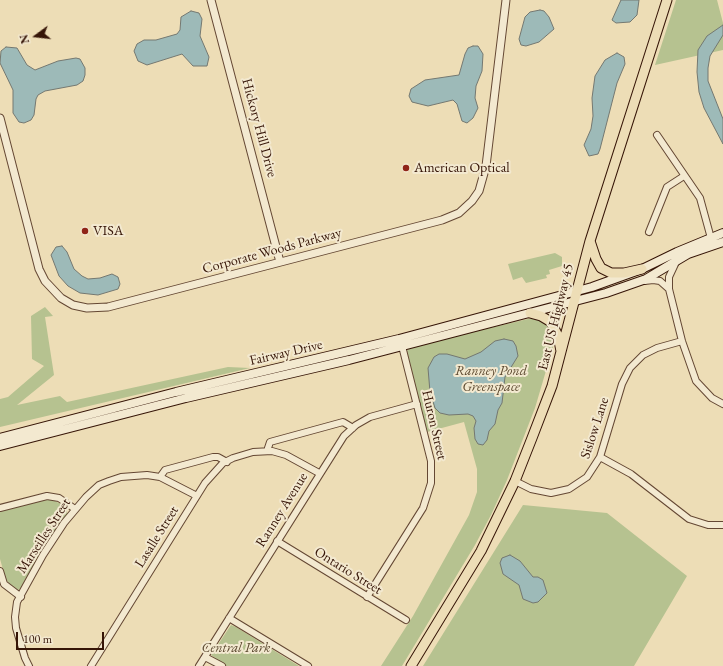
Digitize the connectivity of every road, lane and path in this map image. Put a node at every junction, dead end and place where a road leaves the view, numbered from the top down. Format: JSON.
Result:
{"nodes":[{"id":1,"x":211,"y":0,"type":"edge"},
{"id":2,"x":506,"y":0,"type":"edge"},
{"id":3,"x":667,"y":0,"type":"edge"},
{"id":4,"x":0,"y":118,"type":"edge"},
{"id":5,"x":657,"y":136,"type":"dead end"},
{"id":6,"x":684,"y":176,"type":"junction"},
{"id":7,"x":649,"y":232,"type":"dead end"},
{"id":8,"x":723,"y":233,"type":"edge"},
{"id":9,"x":590,"y":241,"type":"junction"},
{"id":10,"x":712,"y":241,"type":"junction"},
{"id":11,"x":723,"y":242,"type":"edge"},
{"id":12,"x":679,"y":258,"type":"junction"},
{"id":13,"x":280,"y":262,"type":"junction"},
{"id":14,"x":642,"y":269,"type":"junction"},
{"id":15,"x":670,"y":289,"type":"junction"},
{"id":16,"x":616,"y":290,"type":"junction"},
{"id":17,"x":577,"y":292,"type":"junction"},
{"id":18,"x":574,"y":302,"type":"junction"},
{"id":19,"x":530,"y":313,"type":"junction"},
{"id":20,"x":682,"y":340,"type":"junction"},
{"id":21,"x":401,"y":342,"type":"junction"},
{"id":22,"x":562,"y":352,"type":"junction"},
{"id":23,"x":417,"y":404,"type":"junction"},
{"id":24,"x":723,"y":404,"type":"edge"},
{"id":25,"x":353,"y":428,"type":"junction"},
{"id":26,"x":0,"y":438,"type":"edge"},
{"id":27,"x":0,"y":446,"type":"edge"},
{"id":28,"x":267,"y":451,"type":"junction"},
{"id":29,"x":600,"y":457,"type":"junction"},
{"id":30,"x":227,"y":462,"type":"junction"},
{"id":31,"x":319,"y":474,"type":"junction"},
{"id":32,"x":160,"y":477,"type":"junction"},
{"id":33,"x":515,"y":481,"type":"junction"},
{"id":34,"x":197,"y":496,"type":"junction"},
{"id":35,"x":0,"y":508,"type":"edge"},
{"id":36,"x":75,"y":508,"type":"junction"},
{"id":37,"x":723,"y":525,"type":"edge"},
{"id":38,"x":277,"y":541,"type":"junction"},
{"id":39,"x":0,"y":571,"type":"edge"},
{"id":40,"x":21,"y":597,"type":"junction"},
{"id":41,"x":367,"y":597,"type":"junction"},
{"id":42,"x":229,"y":618,"type":"junction"},
{"id":43,"x":406,"y":620,"type":"dead end"},
{"id":44,"x":205,"y":657,"type":"junction"},
{"id":45,"x":29,"y":666,"type":"edge"},
{"id":46,"x":91,"y":666,"type":"edge"},
{"id":47,"x":199,"y":666,"type":"edge"},
{"id":48,"x":222,"y":666,"type":"edge"},
{"id":49,"x":308,"y":666,"type":"edge"},
{"id":50,"x":411,"y":666,"type":"edge"}],
"edges":[{"from":1,"to":13,"type":"street","name":"Hickory Hill Drive"},
{"from":2,"to":13,"type":"street","name":"Corporate Woods Parkway"},
{"from":3,"to":9,"type":"main road","name":"East US Highway 45"},
{"from":4,"to":13,"type":"street","name":"Corporate Woods Parkway"},
{"from":5,"to":6,"type":"street"},
{"from":6,"to":7,"type":"street"},
{"from":6,"to":10,"type":"street"},
{"from":8,"to":10,"type":"main road"},
{"from":9,"to":14,"type":"main road"},
{"from":9,"to":17,"type":"main road","name":"East US Highway 45"},
{"from":10,"to":11,"type":"main road"},
{"from":10,"to":12,"type":"main road","name":"Fairway Drive"},
{"from":10,"to":14,"type":"main road","name":"Fairway Drive"},
{"from":12,"to":15,"type":"street"},
{"from":12,"to":16,"type":"main road","name":"Fairway Drive"},
{"from":14,"to":17,"type":"main road","name":"Fairway Drive"},
{"from":15,"to":16,"type":"street"},
{"from":15,"to":20,"type":"street"},
{"from":16,"to":18,"type":"main road","name":"Fairway Drive"},
{"from":17,"to":18,"type":"main road","name":"East US Highway 45"},
{"from":17,"to":21,"type":"main road","name":"Fairway Drive"},
{"from":18,"to":19,"type":"main road","name":"Fairway Drive"},
{"from":18,"to":22,"type":"main road","name":"East US Highway 45"},
{"from":19,"to":21,"type":"main road","name":"Fairway Drive"},
{"from":19,"to":22,"type":"main road"},
{"from":20,"to":24,"type":"street"},
{"from":20,"to":29,"type":"street","name":"Sislow Lane"},
{"from":21,"to":23,"type":"street","name":"Huron Street"},
{"from":21,"to":26,"type":"main road","name":"Fairway Drive"},
{"from":21,"to":27,"type":"main road","name":"Fairway Drive"},
{"from":22,"to":33,"type":"main road","name":"East US Highway 45"},
{"from":23,"to":25,"type":"street","name":"Ranney Avenue"},
{"from":23,"to":41,"type":"street","name":"Huron Street"},
{"from":25,"to":28,"type":"street"},
{"from":25,"to":31,"type":"street","name":"Ranney Avenue"},
{"from":28,"to":30,"type":"street","name":"Lasalle Street"},
{"from":28,"to":31,"type":"street","name":"Lasalle Street"},
{"from":29,"to":33,"type":"street","name":"Sislow Lane"},
{"from":29,"to":37,"type":"street"},
{"from":30,"to":32,"type":"street"},
{"from":30,"to":34,"type":"street","name":"Lasalle Street"},
{"from":31,"to":38,"type":"street","name":"Ranney Avenue"},
{"from":32,"to":34,"type":"street","name":"Marseilles Street"},
{"from":32,"to":36,"type":"street","name":"Marseilles Street"},
{"from":33,"to":50,"type":"main road","name":"East US Highway 45"},
{"from":34,"to":46,"type":"street","name":"Lasalle Street"},
{"from":35,"to":36,"type":"street"},
{"from":36,"to":40,"type":"street","name":"Marseilles Street"},
{"from":38,"to":41,"type":"street","name":"Ontario Street"},
{"from":38,"to":42,"type":"street","name":"Ranney Avenue"},
{"from":39,"to":40,"type":"street"},
{"from":40,"to":45,"type":"street","name":"Marseilles Street"},
{"from":41,"to":43,"type":"street","name":"Ontario Street"},
{"from":42,"to":44,"type":"street","name":"Ranney Avenue"},
{"from":42,"to":49,"type":"street"},
{"from":44,"to":47,"type":"street","name":"Ranney Avenue"},
{"from":44,"to":48,"type":"street"}]}
